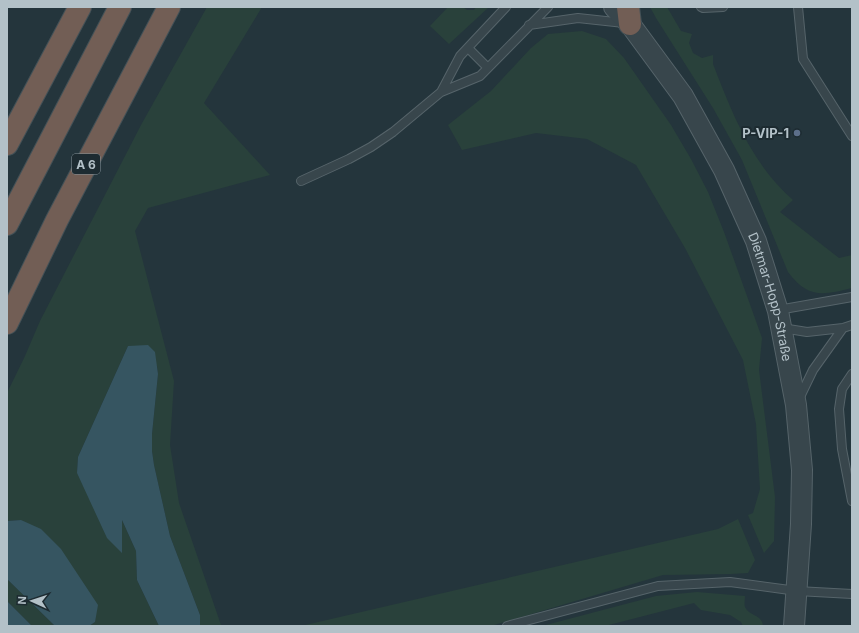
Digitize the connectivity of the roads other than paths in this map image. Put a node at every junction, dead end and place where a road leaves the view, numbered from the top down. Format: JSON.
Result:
{"nodes":[{"id":1,"x":80,"y":7,"type":"edge"},
{"id":2,"x":120,"y":7,"type":"edge"},
{"id":3,"x":169,"y":7,"type":"edge"},
{"id":4,"x":506,"y":7,"type":"edge"},
{"id":5,"x":548,"y":7,"type":"edge"},
{"id":6,"x":614,"y":7,"type":"edge"},
{"id":7,"x":702,"y":7,"type":"edge"},
{"id":8,"x":723,"y":7,"type":"edge"},
{"id":9,"x":798,"y":7,"type":"edge"},
{"id":10,"x":629,"y":15,"type":"edge"},
{"id":11,"x":529,"y":25,"type":"junction"},
{"id":12,"x":468,"y":48,"type":"junction"},
{"id":13,"x":488,"y":68,"type":"junction"},
{"id":14,"x":441,"y":92,"type":"junction"},
{"id":15,"x":852,"y":136,"type":"edge"},
{"id":16,"x":7,"y":144,"type":"edge"},
{"id":17,"x":301,"y":181,"type":"dead end"},
{"id":18,"x":7,"y":224,"type":"edge"},
{"id":19,"x":852,"y":297,"type":"edge"},
{"id":20,"x":780,"y":320,"type":"junction"},
{"id":21,"x":7,"y":323,"type":"edge"},
{"id":22,"x":852,"y":325,"type":"edge"},
{"id":23,"x":843,"y":328,"type":"junction"},
{"id":24,"x":852,"y":374,"type":"edge"},
{"id":25,"x":796,"y":405,"type":"junction"},
{"id":26,"x":852,"y":501,"type":"edge"},
{"id":27,"x":797,"y":591,"type":"junction"},
{"id":28,"x":852,"y":594,"type":"edge"},
{"id":29,"x":507,"y":626,"type":"edge"},
{"id":30,"x":794,"y":626,"type":"edge"}],
"edges":[{"from":1,"to":16,"type":"highway"},
{"from":2,"to":18,"type":"highway"},
{"from":3,"to":21,"type":"highway","number":"A 6"},
{"from":4,"to":12,"type":"lane"},
{"from":5,"to":11,"type":"lane"},
{"from":6,"to":10,"type":"street","name":"Dietmar-Hopp-Straße"},
{"from":7,"to":8,"type":"lane"},
{"from":9,"to":15,"type":"lane"},
{"from":10,"to":11,"type":"lane"},
{"from":10,"to":20,"type":"street","name":"Dietmar-Hopp-Straße"},
{"from":11,"to":13,"type":"lane"},
{"from":12,"to":13,"type":"lane"},
{"from":12,"to":14,"type":"lane"},
{"from":13,"to":14,"type":"lane"},
{"from":14,"to":17,"type":"lane"},
{"from":19,"to":20,"type":"lane"},
{"from":20,"to":23,"type":"lane"},
{"from":20,"to":25,"type":"street","name":"Dietmar-Hopp-Straße"},
{"from":22,"to":23,"type":"lane"},
{"from":23,"to":25,"type":"lane"},
{"from":24,"to":26,"type":"lane"},
{"from":25,"to":27,"type":"street","name":"Dietmar-Hopp-Straße"},
{"from":27,"to":28,"type":"lane"},
{"from":27,"to":29,"type":"lane"},
{"from":27,"to":30,"type":"street","name":"Dietmar-Hopp-Straße"}]}
